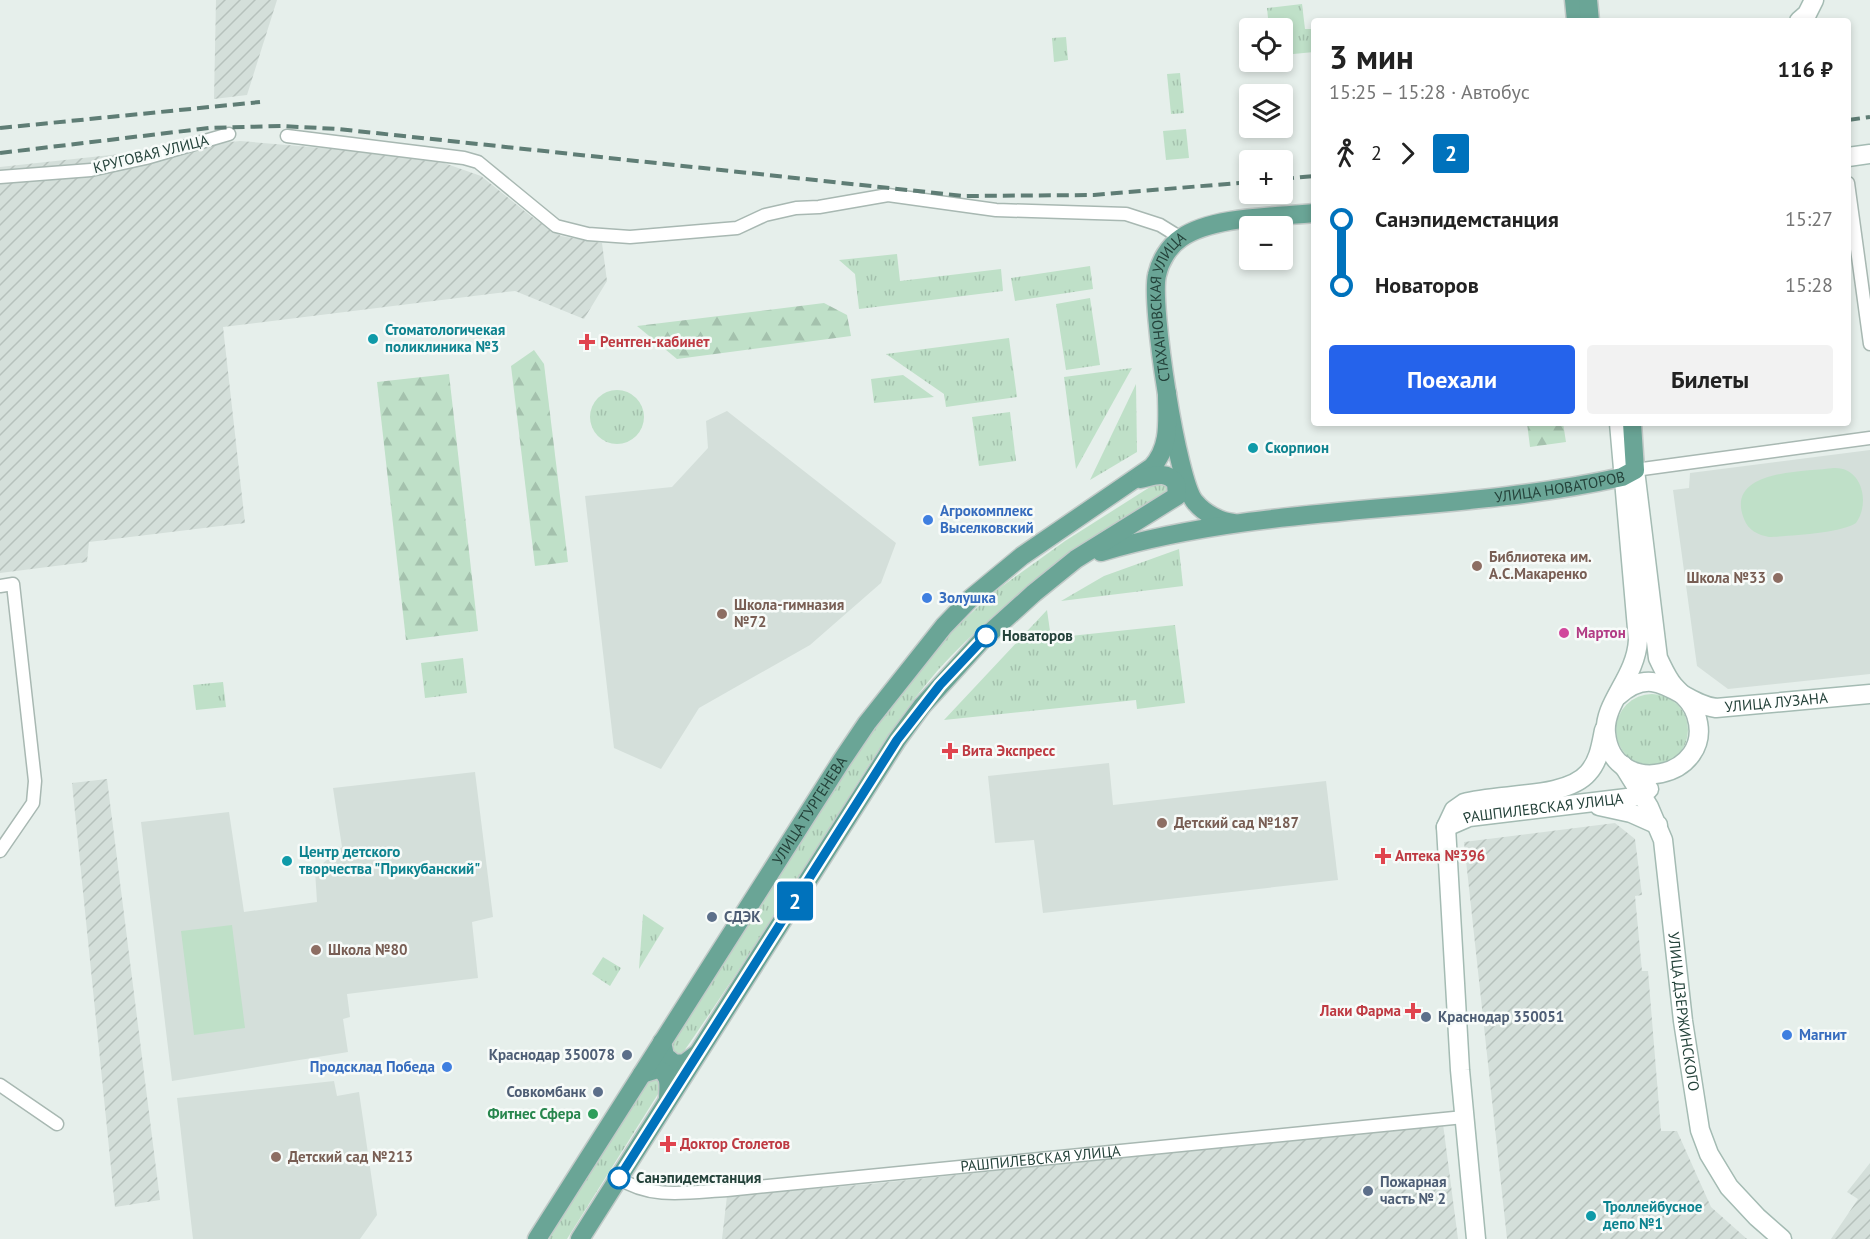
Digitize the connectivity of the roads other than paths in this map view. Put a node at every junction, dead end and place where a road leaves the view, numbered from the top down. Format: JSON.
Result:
{"nodes":[{"id":1,"x":1574,"y":0,"type":"edge"},
{"id":2,"x":1588,"y":0,"type":"edge"},
{"id":3,"x":1814,"y":0,"type":"edge"},
{"id":4,"x":1576,"y":18,"type":"edge"},
{"id":5,"x":1590,"y":18,"type":"edge"},
{"id":6,"x":1802,"y":18,"type":"edge"},
{"id":7,"x":229,"y":134,"type":"dead end"},
{"id":8,"x":287,"y":136,"type":"dead end"},
{"id":9,"x":1870,"y":154,"type":"edge"},
{"id":10,"x":1851,"y":157,"type":"edge"},
{"id":11,"x":0,"y":177,"type":"edge"},
{"id":12,"x":1851,"y":205,"type":"edge"},
{"id":13,"x":1311,"y":213,"type":"edge"},
{"id":14,"x":1180,"y":238,"type":"junction"},
{"id":15,"x":1870,"y":344,"type":"edge"},
{"id":16,"x":1167,"y":393,"type":"junction"},
{"id":17,"x":1620,"y":426,"type":"edge"},
{"id":18,"x":1632,"y":426,"type":"edge"},
{"id":19,"x":1870,"y":438,"type":"edge"},
{"id":20,"x":1629,"y":473,"type":"junction"},
{"id":21,"x":1138,"y":479,"type":"junction"},
{"id":22,"x":1245,"y":524,"type":"junction"},
{"id":23,"x":1076,"y":559,"type":"junction"},
{"id":24,"x":0,"y":586,"type":"edge"},
{"id":25,"x":1682,"y":693,"type":"junction"},
{"id":26,"x":1870,"y":694,"type":"edge"},
{"id":27,"x":1615,"y":700,"type":"junction"},
{"id":28,"x":1605,"y":725,"type":"junction"},
{"id":29,"x":1623,"y":765,"type":"junction"},
{"id":30,"x":1672,"y":771,"type":"junction"},
{"id":31,"x":1642,"y":795,"type":"junction"},
{"id":32,"x":1583,"y":803,"type":"junction"},
{"id":33,"x":1658,"y":825,"type":"junction"},
{"id":34,"x":1446,"y":826,"type":"junction"},
{"id":35,"x":0,"y":851,"type":"edge"},
{"id":36,"x":663,"y":1042,"type":"junction"},
{"id":37,"x":699,"y":1052,"type":"junction"},
{"id":38,"x":642,"y":1074,"type":"junction"},
{"id":39,"x":0,"y":1085,"type":"edge"},
{"id":40,"x":667,"y":1102,"type":"junction"},
{"id":41,"x":1464,"y":1117,"type":"junction"},
{"id":42,"x":57,"y":1124,"type":"dead end"},
{"id":43,"x":619,"y":1178,"type":"junction"},
{"id":44,"x":537,"y":1239,"type":"edge"},
{"id":45,"x":580,"y":1239,"type":"edge"},
{"id":46,"x":1476,"y":1239,"type":"edge"},
{"id":47,"x":1782,"y":1239,"type":"edge"}],
"edges":[{"from":1,"to":4,"type":"main road"},
{"from":2,"to":5,"type":"main road"},
{"from":3,"to":6,"type":"main road"},
{"from":7,"to":11,"type":"street","name":"КРУГОВАЯ УЛИЦА"},
{"from":8,"to":14,"type":"street"},
{"from":9,"to":10,"type":"main road"},
{"from":12,"to":15,"type":"street"},
{"from":13,"to":14,"type":"main road","name":"СТАХАНОВСКАЯ УЛИЦА"},
{"from":14,"to":16,"type":"main road","name":"СТАХАНОВСКАЯ УЛИЦА"},
{"from":16,"to":21,"type":"main road","name":"УЛИЦА ТУРГЕНЕВА"},
{"from":16,"to":22,"type":"main road","name":"СТАХАНОВСКАЯ УЛИЦА"},
{"from":17,"to":20,"type":"main road"},
{"from":18,"to":20,"type":"main road"},
{"from":19,"to":20,"type":"street","name":"УЛИЦА НОВАТОРОВ"},
{"from":20,"to":22,"type":"main road","name":"УЛИЦА НОВАТОРОВ"},
{"from":20,"to":25,"type":"main road"},
{"from":20,"to":27,"type":"main road"},
{"from":21,"to":23,"type":"main road"},
{"from":21,"to":36,"type":"main road","name":"УЛИЦА ТУРГЕНЕВА"},
{"from":22,"to":23,"type":"main road"},
{"from":23,"to":37,"type":"main road"},
{"from":24,"to":35,"type":"street"},
{"from":25,"to":26,"type":"main road","name":"УЛИЦА ЛУЗАНА"},
{"from":25,"to":27,"type":"main road"},
{"from":25,"to":30,"type":"main road"},
{"from":27,"to":28,"type":"main road"},
{"from":28,"to":29,"type":"main road","name":"УЛИЦА ДЗЕРЖИНСКОГО"},
{"from":28,"to":34,"type":"main road","name":"РАШПИЛЕВСКАЯ УЛИЦА"},
{"from":29,"to":30,"type":"main road"},
{"from":29,"to":31,"type":"main road","name":"УЛИЦА ДЗЕРЖИНСКОГО"},
{"from":30,"to":31,"type":"main road","name":"РАШПИЛЕВСКАЯ УЛИЦА"},
{"from":31,"to":32,"type":"main road","name":"РАШПИЛЕВСКАЯ УЛИЦА"},
{"from":31,"to":33,"type":"main road","name":"УЛИЦА ДЗЕРЖИНСКОГО"},
{"from":32,"to":33,"type":"main road"},
{"from":32,"to":34,"type":"main road","name":"РАШПИЛЕВСКАЯ УЛИЦА"},
{"from":33,"to":47,"type":"main road","name":"УЛИЦА ДЗЕРЖИНСКОГО"},
{"from":34,"to":41,"type":"main road","name":"РАШПИЛЕВСКАЯ УЛИЦА"},
{"from":36,"to":37,"type":"main road"},
{"from":36,"to":38,"type":"main road","name":"УЛИЦА ТУРГЕНЕВА"},
{"from":37,"to":40,"type":"main road"},
{"from":38,"to":40,"type":"main road"},
{"from":38,"to":44,"type":"main road","name":"УЛИЦА ТУРГЕНЕВА"},
{"from":39,"to":42,"type":"street"},
{"from":40,"to":43,"type":"main road"},
{"from":41,"to":43,"type":"street","name":"РАШПИЛЕВСКАЯ УЛИЦА"},
{"from":41,"to":46,"type":"main road","name":"РАШПИЛЕВСКАЯ УЛИЦА"},
{"from":43,"to":45,"type":"main road"}]}
